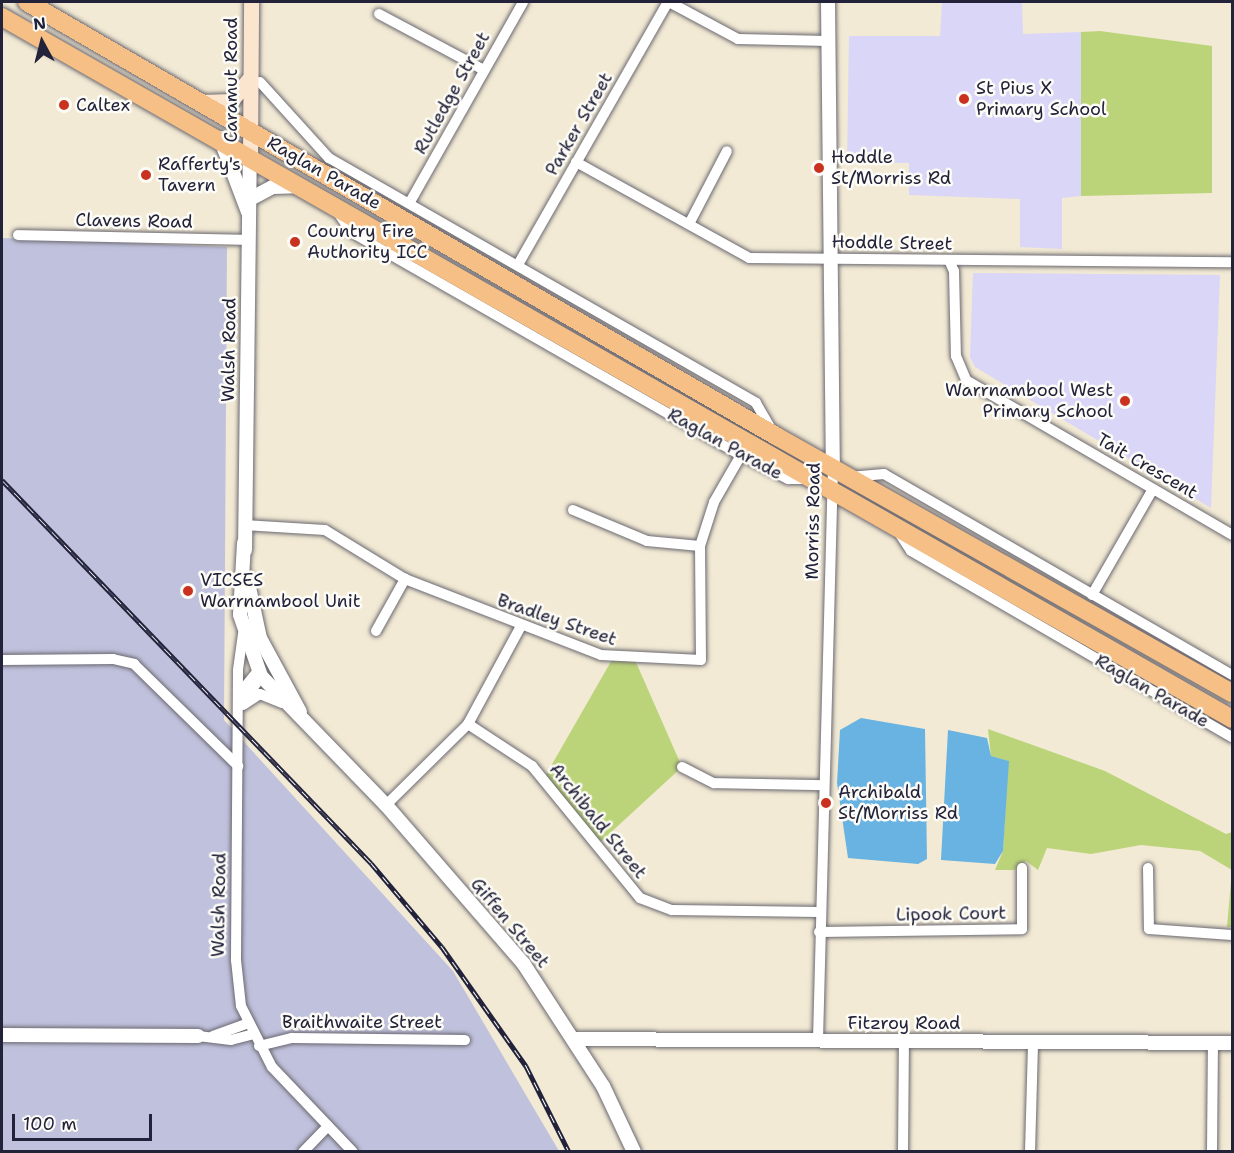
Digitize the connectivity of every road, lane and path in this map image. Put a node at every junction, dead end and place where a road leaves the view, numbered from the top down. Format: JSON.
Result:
{"nodes":[{"id":1,"x":27,"y":2,"type":"edge"},
{"id":2,"x":251,"y":2,"type":"edge"},
{"id":3,"x":523,"y":2,"type":"edge"},
{"id":4,"x":668,"y":2,"type":"edge"},
{"id":5,"x":828,"y":2,"type":"edge"},
{"id":6,"x":683,"y":5,"type":"edge"},
{"id":7,"x":379,"y":14,"type":"dead end"},
{"id":8,"x":2,"y":17,"type":"edge"},
{"id":9,"x":828,"y":41,"type":"junction"},
{"id":10,"x":484,"y":70,"type":"junction"},
{"id":11,"x":255,"y":78,"type":"junction"},
{"id":12,"x":201,"y":102,"type":"junction"},
{"id":13,"x":251,"y":130,"type":"junction"},
{"id":14,"x":220,"y":137,"type":"junction"},
{"id":15,"x":727,"y":151,"type":"dead end"},
{"id":16,"x":250,"y":158,"type":"junction"},
{"id":17,"x":321,"y":161,"type":"junction"},
{"id":18,"x":576,"y":162,"type":"junction"},
{"id":19,"x":302,"y":188,"type":"junction"},
{"id":20,"x":250,"y":199,"type":"junction"},
{"id":21,"x":410,"y":202,"type":"junction"},
{"id":22,"x":335,"y":207,"type":"junction"},
{"id":23,"x":249,"y":214,"type":"junction"},
{"id":24,"x":688,"y":224,"type":"junction"},
{"id":25,"x":18,"y":235,"type":"dead end"},
{"id":26,"x":249,"y":240,"type":"junction"},
{"id":27,"x":830,"y":259,"type":"junction"},
{"id":28,"x":949,"y":260,"type":"junction"},
{"id":29,"x":1233,"y":262,"type":"edge"},
{"id":30,"x":519,"y":263,"type":"junction"},
{"id":31,"x":776,"y":436,"type":"junction"},
{"id":32,"x":741,"y":455,"type":"junction"},
{"id":33,"x":833,"y":467,"type":"junction"},
{"id":34,"x":849,"y":477,"type":"junction"},
{"id":35,"x":815,"y":479,"type":"junction"},
{"id":36,"x":833,"y":489,"type":"junction"},
{"id":37,"x":1153,"y":489,"type":"junction"},
{"id":38,"x":573,"y":510,"type":"dead end"},
{"id":39,"x":244,"y":525,"type":"junction"},
{"id":40,"x":895,"y":525,"type":"junction"},
{"id":41,"x":1233,"y":535,"type":"edge"},
{"id":42,"x":244,"y":543,"type":"junction"},
{"id":43,"x":700,"y":546,"type":"junction"},
{"id":44,"x":405,"y":579,"type":"junction"},
{"id":45,"x":1092,"y":595,"type":"junction"},
{"id":46,"x":520,"y":628,"type":"junction"},
{"id":47,"x":376,"y":631,"type":"dead end"},
{"id":48,"x":243,"y":634,"type":"junction"},
{"id":49,"x":2,"y":660,"type":"edge"},
{"id":50,"x":264,"y":670,"type":"junction"},
{"id":51,"x":1233,"y":675,"type":"edge"},
{"id":52,"x":240,"y":693,"type":"junction"},
{"id":53,"x":1233,"y":693,"type":"edge"},
{"id":54,"x":285,"y":705,"type":"junction"},
{"id":55,"x":242,"y":709,"type":"junction"},
{"id":56,"x":1233,"y":719,"type":"edge"},
{"id":57,"x":468,"y":724,"type":"junction"},
{"id":58,"x":1233,"y":737,"type":"edge"},
{"id":59,"x":324,"y":742,"type":"junction"},
{"id":60,"x":238,"y":766,"type":"junction"},
{"id":61,"x":682,"y":767,"type":"dead end"},
{"id":62,"x":820,"y":785,"type":"junction"},
{"id":63,"x":386,"y":805,"type":"junction"},
{"id":64,"x":1022,"y":868,"type":"dead end"},
{"id":65,"x":1148,"y":868,"type":"dead end"},
{"id":66,"x":819,"y":912,"type":"junction"},
{"id":67,"x":819,"y":932,"type":"junction"},
{"id":68,"x":1233,"y":935,"type":"edge"},
{"id":69,"x":2,"y":1035,"type":"edge"},
{"id":70,"x":198,"y":1036,"type":"joint"},
{"id":71,"x":254,"y":1036,"type":"junction"},
{"id":72,"x":574,"y":1039,"type":"junction"},
{"id":73,"x":465,"y":1040,"type":"dead end"},
{"id":74,"x":818,"y":1040,"type":"junction"},
{"id":75,"x":904,"y":1041,"type":"junction"},
{"id":76,"x":1033,"y":1042,"type":"junction"},
{"id":77,"x":1213,"y":1043,"type":"junction"},
{"id":78,"x":1233,"y":1043,"type":"edge"},
{"id":79,"x":328,"y":1126,"type":"junction"},
{"id":80,"x":303,"y":1152,"type":"edge"},
{"id":81,"x":353,"y":1152,"type":"edge"},
{"id":82,"x":634,"y":1152,"type":"edge"},
{"id":83,"x":903,"y":1152,"type":"edge"},
{"id":84,"x":1030,"y":1152,"type":"edge"},
{"id":85,"x":1212,"y":1152,"type":"edge"}],
"edges":[{"from":1,"to":12,"type":"highway","name":"Raglan Parade"},
{"from":2,"to":11,"type":"main road","name":"Caramut Road"},
{"from":3,"to":10,"type":"street","name":"Rutledge Street"},
{"from":4,"to":6,"type":"street"},
{"from":4,"to":18,"type":"street","name":"Parker Street"},
{"from":5,"to":9,"type":"street","name":"Morriss Road"},
{"from":6,"to":9,"type":"street"},
{"from":7,"to":10,"type":"street"},
{"from":8,"to":14,"type":"highway","name":"Raglan Parade"},
{"from":9,"to":27,"type":"street","name":"Morriss Road"},
{"from":10,"to":21,"type":"street","name":"Rutledge Street"},
{"from":11,"to":12,"type":"main road"},
{"from":11,"to":13,"type":"main road","name":"Caramut Road"},
{"from":11,"to":17,"type":"street","name":"Raglan Parade"},
{"from":12,"to":13,"type":"highway","name":"Raglan Parade"},
{"from":13,"to":16,"type":"main road","name":"Caramut Road"},
{"from":13,"to":17,"type":"highway","name":"Raglan Parade"},
{"from":14,"to":16,"type":"highway","name":"Raglan Parade"},
{"from":14,"to":23,"type":"street"},
{"from":15,"to":24,"type":"street"},
{"from":16,"to":19,"type":"highway","name":"Raglan Parade"},
{"from":16,"to":20,"type":"street","name":"Walsh Road"},
{"from":17,"to":19,"type":"highway"},
{"from":17,"to":21,"type":"street","name":"Raglan Parade"},
{"from":17,"to":31,"type":"highway","name":"Raglan Parade"},
{"from":18,"to":24,"type":"street","name":"Hoddle Street"},
{"from":18,"to":30,"type":"street","name":"Parker Street"},
{"from":19,"to":20,"type":"street"},
{"from":19,"to":22,"type":"highway","name":"Raglan Parade"},
{"from":20,"to":23,"type":"street","name":"Walsh Road"},
{"from":21,"to":30,"type":"street","name":"Raglan Parade"},
{"from":22,"to":32,"type":"street","name":"Raglan Parade"},
{"from":22,"to":35,"type":"highway","name":"Raglan Parade"},
{"from":23,"to":26,"type":"street","name":"Walsh Road"},
{"from":24,"to":27,"type":"street","name":"Hoddle Street"},
{"from":25,"to":26,"type":"street","name":"Clavens Road"},
{"from":26,"to":39,"type":"street","name":"Walsh Road"},
{"from":27,"to":28,"type":"street","name":"Hoddle Street"},
{"from":27,"to":33,"type":"street","name":"Morriss Road"},
{"from":28,"to":29,"type":"street","name":"Hoddle Street"},
{"from":28,"to":37,"type":"street","name":"Tait Crescent"},
{"from":30,"to":31,"type":"street","name":"Raglan Parade"},
{"from":31,"to":33,"type":"highway","name":"Raglan Parade"},
{"from":32,"to":35,"type":"street","name":"Raglan Parade"},
{"from":32,"to":43,"type":"street","name":"Bradley Street"},
{"from":33,"to":34,"type":"highway","name":"Raglan Parade"},
{"from":33,"to":36,"type":"street","name":"Morriss Road"},
{"from":34,"to":45,"type":"street"},
{"from":34,"to":53,"type":"highway","name":"Raglan Parade"},
{"from":35,"to":36,"type":"highway","name":"Raglan Parade"},
{"from":36,"to":40,"type":"highway","name":"Raglan Parade"},
{"from":36,"to":62,"type":"street","name":"Morriss Road"},
{"from":37,"to":41,"type":"street","name":"Tait Crescent"},
{"from":37,"to":45,"type":"street"},
{"from":38,"to":43,"type":"street"},
{"from":39,"to":42,"type":"street","name":"Walsh Road"},
{"from":39,"to":44,"type":"street","name":"Bradley Street"},
{"from":40,"to":56,"type":"highway","name":"Raglan Parade"},
{"from":40,"to":58,"type":"street","name":"Raglan Parade"},
{"from":42,"to":48,"type":"street","name":"Walsh Road"},
{"from":42,"to":50,"type":"street","name":"Walsh Road"},
{"from":43,"to":46,"type":"street","name":"Bradley Street"},
{"from":44,"to":46,"type":"street","name":"Bradley Street"},
{"from":44,"to":47,"type":"street"},
{"from":45,"to":51,"type":"street"},
{"from":46,"to":57,"type":"street"},
{"from":48,"to":50,"type":"street","name":"Walsh Road"},
{"from":48,"to":52,"type":"street","name":"Walsh Road"},
{"from":49,"to":60,"type":"street"},
{"from":50,"to":52,"type":"street"},
{"from":50,"to":54,"type":"street","name":"Giffen Street"},
{"from":50,"to":55,"type":"street","name":"Walsh Road"},
{"from":50,"to":59,"type":"street","name":"Giffen Street"},
{"from":52,"to":55,"type":"street","name":"Walsh Road"},
{"from":54,"to":55,"type":"street"},
{"from":54,"to":59,"type":"street","name":"Giffen Street"},
{"from":55,"to":60,"type":"street","name":"Walsh Road"},
{"from":57,"to":63,"type":"street"},
{"from":57,"to":66,"type":"street","name":"Archibald Street"},
{"from":59,"to":63,"type":"street","name":"Giffen Street"},
{"from":60,"to":71,"type":"street","name":"Walsh Road"},
{"from":61,"to":62,"type":"street"},
{"from":62,"to":66,"type":"street","name":"Morriss Road"},
{"from":63,"to":72,"type":"street","name":"Giffen Street"},
{"from":64,"to":67,"type":"street","name":"Lipook Court"},
{"from":65,"to":68,"type":"street"},
{"from":66,"to":67,"type":"street","name":"Morriss Road"},
{"from":67,"to":74,"type":"street","name":"Morriss Road"},
{"from":69,"to":70,"type":"street","name":"Braithwaite Street"},
{"from":70,"to":71,"type":"street","name":"Braithwaite Street"},
{"from":71,"to":73,"type":"street","name":"Braithwaite Street"},
{"from":71,"to":79,"type":"street","name":"Walsh Road"},
{"from":72,"to":74,"type":"street","name":"Fitzroy Road"},
{"from":72,"to":82,"type":"street","name":"Giffen Street"},
{"from":74,"to":75,"type":"street","name":"Fitzroy Road"},
{"from":75,"to":76,"type":"street","name":"Fitzroy Road"},
{"from":75,"to":83,"type":"street"},
{"from":76,"to":77,"type":"street","name":"Fitzroy Road"},
{"from":76,"to":84,"type":"street"},
{"from":77,"to":78,"type":"street","name":"Fitzroy Road"},
{"from":77,"to":85,"type":"street"},
{"from":79,"to":80,"type":"street"},
{"from":79,"to":81,"type":"street","name":"Walsh Road"}]}
